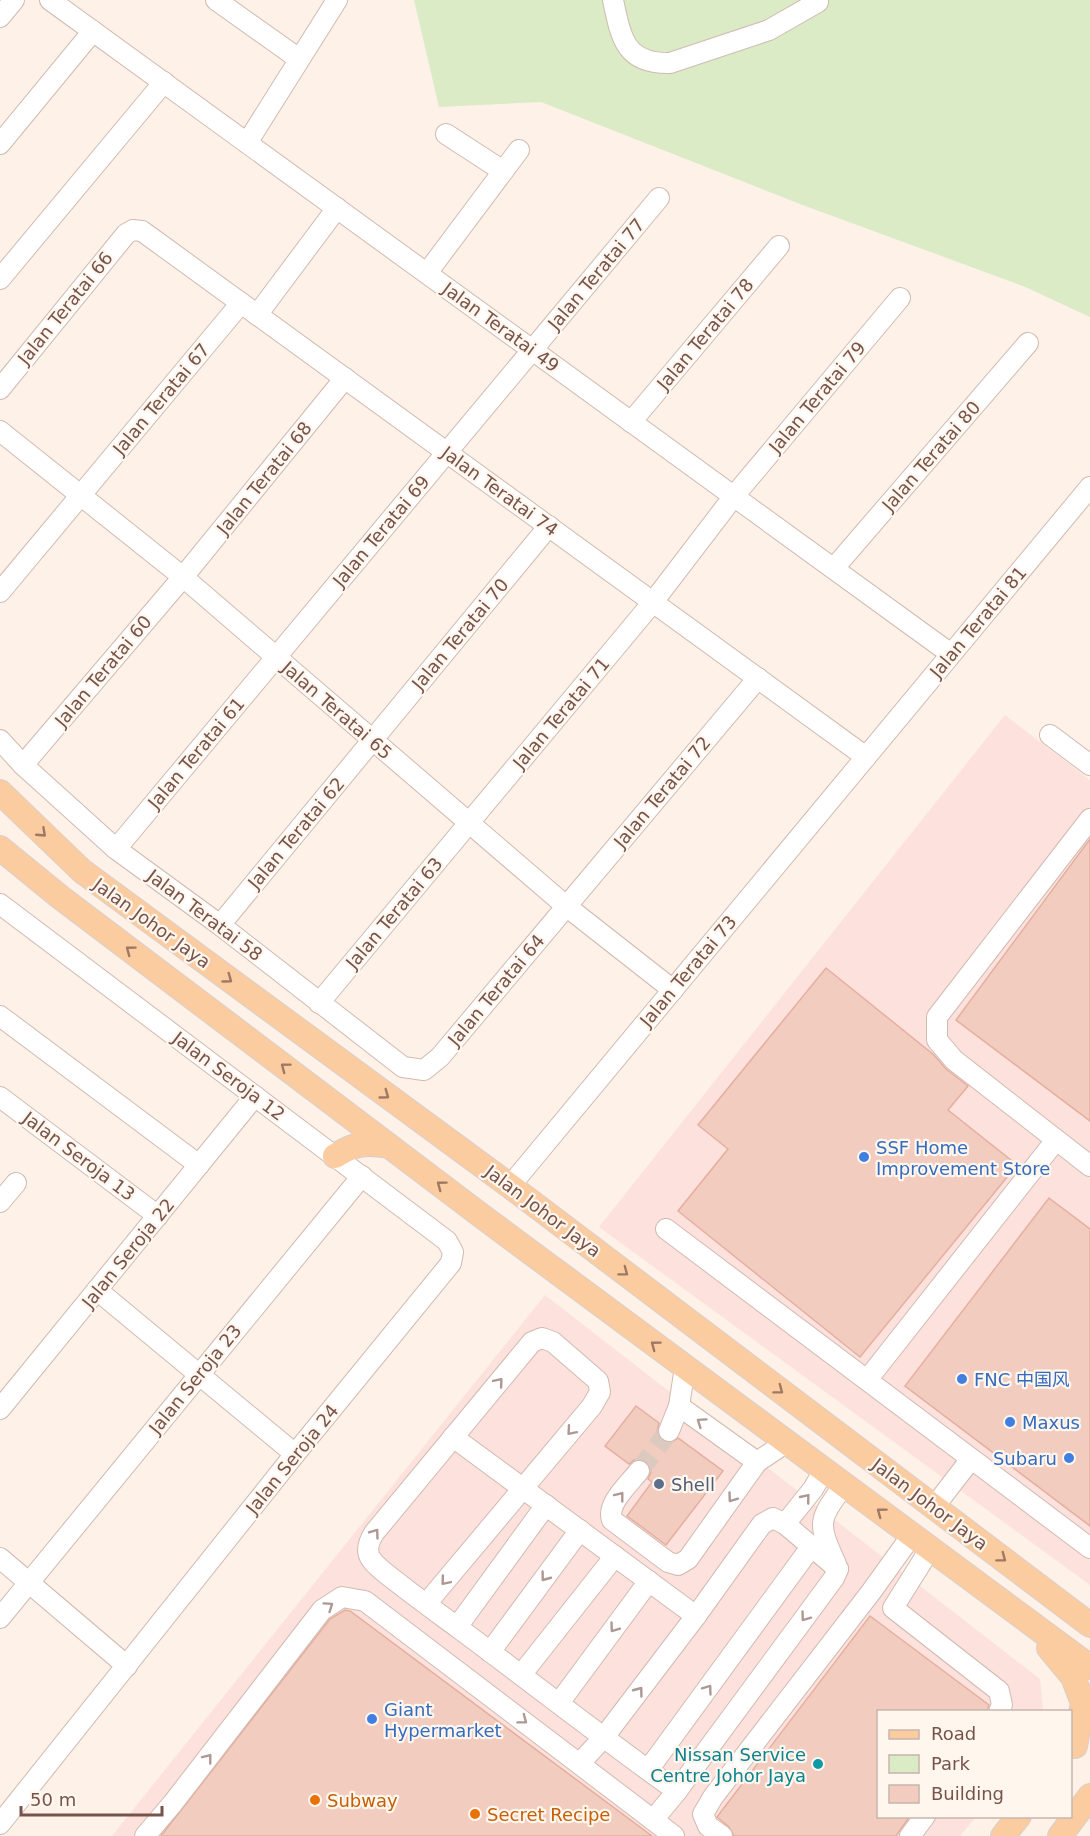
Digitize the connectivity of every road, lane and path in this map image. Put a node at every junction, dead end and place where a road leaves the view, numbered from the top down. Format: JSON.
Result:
{"nodes":[{"id":1,"x":14,"y":0,"type":"edge"},
{"id":2,"x":50,"y":0,"type":"edge"},
{"id":3,"x":216,"y":0,"type":"edge"},
{"id":4,"x":337,"y":0,"type":"edge"},
{"id":5,"x":613,"y":0,"type":"edge"},
{"id":6,"x":818,"y":2,"type":"dead end"},
{"id":7,"x":0,"y":17,"type":"edge"},
{"id":8,"x":93,"y":31,"type":"junction"},
{"id":9,"x":299,"y":60,"type":"junction"},
{"id":10,"x":164,"y":82,"type":"junction"},
{"id":11,"x":446,"y":135,"type":"dead end"},
{"id":12,"x":247,"y":143,"type":"junction"},
{"id":13,"x":0,"y":144,"type":"edge"},
{"id":14,"x":519,"y":150,"type":"dead end"},
{"id":15,"x":503,"y":171,"type":"junction"},
{"id":16,"x":659,"y":198,"type":"dead end"},
{"id":17,"x":337,"y":208,"type":"junction"},
{"id":18,"x":133,"y":230,"type":"joint"},
{"id":19,"x":778,"y":246,"type":"dead end"},
{"id":20,"x":427,"y":273,"type":"junction"},
{"id":21,"x":0,"y":279,"type":"edge"},
{"id":22,"x":900,"y":298,"type":"dead end"},
{"id":23,"x":249,"y":309,"type":"junction"},
{"id":24,"x":1028,"y":343,"type":"dead end"},
{"id":25,"x":532,"y":350,"type":"junction"},
{"id":26,"x":345,"y":378,"type":"junction"},
{"id":27,"x":0,"y":388,"type":"edge"},
{"id":28,"x":631,"y":422,"type":"junction"},
{"id":29,"x":0,"y":431,"type":"edge"},
{"id":30,"x":447,"y":453,"type":"junction"},
{"id":31,"x":1090,"y":488,"type":"edge"},
{"id":32,"x":80,"y":495,"type":"junction"},
{"id":33,"x":734,"y":496,"type":"junction"},
{"id":34,"x":549,"y":526,"type":"junction"},
{"id":35,"x":834,"y":568,"type":"junction"},
{"id":36,"x":183,"y":577,"type":"junction"},
{"id":37,"x":0,"y":592,"type":"edge"},
{"id":38,"x":653,"y":602,"type":"junction"},
{"id":39,"x":951,"y":654,"type":"junction"},
{"id":40,"x":276,"y":657,"type":"junction"},
{"id":41,"x":758,"y":678,"type":"junction"},
{"id":42,"x":1050,"y":735,"type":"dead end"},
{"id":43,"x":0,"y":740,"type":"edge"},
{"id":44,"x":372,"y":741,"type":"junction"},
{"id":45,"x":866,"y":757,"type":"junction"},
{"id":46,"x":23,"y":765,"type":"junction"},
{"id":47,"x":1090,"y":765,"type":"edge"},
{"id":48,"x":0,"y":792,"type":"edge"},
{"id":49,"x":1090,"y":821,"type":"edge"},
{"id":50,"x":468,"y":824,"type":"junction"},
{"id":51,"x":0,"y":848,"type":"edge"},
{"id":52,"x":116,"y":849,"type":"junction"},
{"id":53,"x":0,"y":904,"type":"edge"},
{"id":54,"x":566,"y":906,"type":"junction"},
{"id":55,"x":220,"y":925,"type":"junction"},
{"id":56,"x":673,"y":990,"type":"junction"},
{"id":57,"x":319,"y":1003,"type":"junction"},
{"id":58,"x":0,"y":1016,"type":"edge"},
{"id":59,"x":424,"y":1070,"type":"joint"},
{"id":60,"x":255,"y":1096,"type":"junction"},
{"id":61,"x":0,"y":1097,"type":"edge"},
{"id":62,"x":1056,"y":1140,"type":"junction"},
{"id":63,"x":389,"y":1146,"type":"junction"},
{"id":64,"x":335,"y":1156,"type":"junction"},
{"id":65,"x":199,"y":1165,"type":"junction"},
{"id":66,"x":1090,"y":1167,"type":"edge"},
{"id":67,"x":362,"y":1176,"type":"junction"},
{"id":68,"x":16,"y":1183,"type":"dead end"},
{"id":69,"x":510,"y":1186,"type":"junction"},
{"id":70,"x":0,"y":1202,"type":"edge"},
{"id":71,"x":158,"y":1216,"type":"junction"},
{"id":72,"x":666,"y":1229,"type":"dead end"},
{"id":73,"x":453,"y":1252,"type":"joint"},
{"id":74,"x":98,"y":1290,"type":"junction"},
{"id":75,"x":685,"y":1366,"type":"junction"},
{"id":76,"x":199,"y":1375,"type":"junction"},
{"id":77,"x":867,"y":1380,"type":"junction"},
{"id":78,"x":679,"y":1406,"type":"junction"},
{"id":79,"x":0,"y":1409,"type":"edge"},
{"id":80,"x":669,"y":1431,"type":"tunnel mouth"},
{"id":81,"x":453,"y":1437,"type":"junction"},
{"id":82,"x":787,"y":1442,"type":"junction"},
{"id":83,"x":295,"y":1454,"type":"junction"},
{"id":84,"x":971,"y":1459,"type":"junction"},
{"id":85,"x":758,"y":1461,"type":"junction"},
{"id":86,"x":824,"y":1470,"type":"junction"},
{"id":87,"x":639,"y":1471,"type":"tunnel mouth"},
{"id":88,"x":844,"y":1485,"type":"junction"},
{"id":89,"x":522,"y":1487,"type":"junction"},
{"id":90,"x":546,"y":1505,"type":"junction"},
{"id":91,"x":934,"y":1507,"type":"junction"},
{"id":92,"x":786,"y":1524,"type":"junction"},
{"id":93,"x":580,"y":1530,"type":"junction"},
{"id":94,"x":921,"y":1542,"type":"junction"},
{"id":95,"x":811,"y":1547,"type":"junction"},
{"id":96,"x":1090,"y":1548,"type":"edge"},
{"id":97,"x":615,"y":1556,"type":"junction"},
{"id":98,"x":0,"y":1558,"type":"edge"},
{"id":99,"x":838,"y":1569,"type":"junction"},
{"id":100,"x":649,"y":1581,"type":"junction"},
{"id":101,"x":29,"y":1583,"type":"junction"},
{"id":102,"x":871,"y":1592,"type":"junction"},
{"id":103,"x":1052,"y":1597,"type":"junction"},
{"id":104,"x":426,"y":1604,"type":"junction"},
{"id":105,"x":893,"y":1608,"type":"junction"},
{"id":106,"x":696,"y":1616,"type":"junction"},
{"id":107,"x":1090,"y":1617,"type":"edge"},
{"id":108,"x":0,"y":1618,"type":"edge"},
{"id":109,"x":1029,"y":1622,"type":"junction"},
{"id":110,"x":1090,"y":1625,"type":"edge"},
{"id":111,"x":457,"y":1627,"type":"junction"},
{"id":112,"x":490,"y":1652,"type":"junction"},
{"id":113,"x":127,"y":1666,"type":"junction"},
{"id":114,"x":1090,"y":1667,"type":"edge"},
{"id":115,"x":521,"y":1675,"type":"junction"},
{"id":116,"x":559,"y":1703,"type":"junction"},
{"id":117,"x":1000,"y":1710,"type":"edge"},
{"id":118,"x":1090,"y":1727,"type":"edge"},
{"id":119,"x":604,"y":1737,"type":"junction"},
{"id":120,"x":1073,"y":1749,"type":"edge"},
{"id":121,"x":580,"y":1763,"type":"junction"},
{"id":122,"x":648,"y":1770,"type":"junction"},
{"id":123,"x":677,"y":1791,"type":"junction"},
{"id":124,"x":1090,"y":1796,"type":"edge"},
{"id":125,"x":924,"y":1818,"type":"edge"},
{"id":126,"x":1017,"y":1818,"type":"edge"},
{"id":127,"x":653,"y":1820,"type":"junction"},
{"id":128,"x":0,"y":1824,"type":"edge"},
{"id":129,"x":145,"y":1836,"type":"edge"},
{"id":130,"x":674,"y":1836,"type":"edge"},
{"id":131,"x":722,"y":1836,"type":"edge"},
{"id":132,"x":910,"y":1836,"type":"edge"},
{"id":133,"x":1003,"y":1836,"type":"edge"},
{"id":134,"x":1060,"y":1836,"type":"edge"}],
"edges":[{"from":1,"to":7,"type":"street"},
{"from":2,"to":8,"type":"street","name":"Jalan Teratai 49"},
{"from":3,"to":9,"type":"street"},
{"from":4,"to":9,"type":"street"},
{"from":5,"to":6,"type":"street"},
{"from":8,"to":10,"type":"street","name":"Jalan Teratai 49"},
{"from":8,"to":13,"type":"street"},
{"from":9,"to":12,"type":"street"},
{"from":10,"to":12,"type":"street","name":"Jalan Teratai 49"},
{"from":10,"to":21,"type":"street"},
{"from":11,"to":15,"type":"street"},
{"from":12,"to":17,"type":"street","name":"Jalan Teratai 49"},
{"from":14,"to":15,"type":"street"},
{"from":15,"to":20,"type":"street"},
{"from":16,"to":25,"type":"street","name":"Jalan Teratai 77"},
{"from":17,"to":20,"type":"street","name":"Jalan Teratai 49"},
{"from":17,"to":23,"type":"street","name":"Jalan Teratai 67"},
{"from":18,"to":23,"type":"street","name":"Jalan Teratai 74"},
{"from":18,"to":27,"type":"street","name":"Jalan Teratai 66"},
{"from":19,"to":28,"type":"street","name":"Jalan Teratai 78"},
{"from":20,"to":25,"type":"street","name":"Jalan Teratai 49"},
{"from":22,"to":33,"type":"street","name":"Jalan Teratai 79"},
{"from":23,"to":26,"type":"street","name":"Jalan Teratai 74"},
{"from":23,"to":32,"type":"street","name":"Jalan Teratai 67"},
{"from":24,"to":35,"type":"street","name":"Jalan Teratai 80"},
{"from":25,"to":28,"type":"street","name":"Jalan Teratai 49"},
{"from":25,"to":30,"type":"street","name":"Jalan Teratai 69"},
{"from":26,"to":30,"type":"street","name":"Jalan Teratai 74"},
{"from":26,"to":36,"type":"street","name":"Jalan Teratai 68"},
{"from":28,"to":33,"type":"street","name":"Jalan Teratai 49"},
{"from":29,"to":32,"type":"street","name":"Jalan Teratai 65"},
{"from":30,"to":34,"type":"street","name":"Jalan Teratai 74"},
{"from":30,"to":40,"type":"street","name":"Jalan Teratai 69"},
{"from":31,"to":39,"type":"street","name":"Jalan Teratai 81"},
{"from":32,"to":36,"type":"street","name":"Jalan Teratai 65"},
{"from":32,"to":37,"type":"street","name":"Jalan Teratai 67"},
{"from":33,"to":35,"type":"street","name":"Jalan Teratai 49"},
{"from":33,"to":38,"type":"street","name":"Jalan Teratai 79"},
{"from":34,"to":38,"type":"street","name":"Jalan Teratai 74"},
{"from":34,"to":44,"type":"street","name":"Jalan Teratai 70"},
{"from":35,"to":39,"type":"street","name":"Jalan Teratai 49"},
{"from":36,"to":40,"type":"street","name":"Jalan Teratai 65"},
{"from":36,"to":46,"type":"street","name":"Jalan Teratai 60"},
{"from":38,"to":41,"type":"street","name":"Jalan Teratai 74"},
{"from":38,"to":50,"type":"street","name":"Jalan Teratai 71"},
{"from":39,"to":45,"type":"street","name":"Jalan Teratai 81"},
{"from":40,"to":44,"type":"street","name":"Jalan Teratai 65"},
{"from":40,"to":52,"type":"street","name":"Jalan Teratai 61"},
{"from":41,"to":45,"type":"street","name":"Jalan Teratai 74"},
{"from":41,"to":54,"type":"street","name":"Jalan Teratai 72"},
{"from":42,"to":47,"type":"street"},
{"from":43,"to":46,"type":"street","name":"Jalan Teratai 58"},
{"from":44,"to":50,"type":"street","name":"Jalan Teratai 65"},
{"from":44,"to":55,"type":"street","name":"Jalan Teratai 62"},
{"from":45,"to":56,"type":"street","name":"Jalan Teratai 73"},
{"from":46,"to":52,"type":"street","name":"Jalan Teratai 58"},
{"from":48,"to":69,"type":"main road","name":"Jalan Johor Jaya","one_way":true},
{"from":49,"to":62,"type":"street"},
{"from":50,"to":54,"type":"street","name":"Jalan Teratai 65"},
{"from":50,"to":57,"type":"street","name":"Jalan Teratai 63"},
{"from":63,"to":51,"type":"main road","name":"Jalan Johor Jaya","one_way":true},
{"from":52,"to":55,"type":"street","name":"Jalan Teratai 58"},
{"from":53,"to":60,"type":"street","name":"Jalan Seroja 12"},
{"from":54,"to":56,"type":"street","name":"Jalan Teratai 65"},
{"from":54,"to":59,"type":"street","name":"Jalan Teratai 64"},
{"from":55,"to":57,"type":"street","name":"Jalan Teratai 58"},
{"from":56,"to":69,"type":"street","name":"Jalan Teratai 73"},
{"from":57,"to":59,"type":"street","name":"Jalan Teratai 58"},
{"from":58,"to":65,"type":"street"},
{"from":60,"to":64,"type":"street","name":"Jalan Seroja 12"},
{"from":60,"to":65,"type":"street","name":"Jalan Seroja 22"},
{"from":61,"to":71,"type":"street","name":"Jalan Seroja 13"},
{"from":62,"to":66,"type":"street"},
{"from":62,"to":77,"type":"street"},
{"from":63,"to":64,"type":"main road"},
{"from":75,"to":63,"type":"main road","name":"Jalan Johor Jaya","one_way":true},
{"from":64,"to":67,"type":"street","name":"Jalan Seroja 12"},
{"from":65,"to":71,"type":"street","name":"Jalan Seroja 22"},
{"from":67,"to":73,"type":"street","name":"Jalan Seroja 12"},
{"from":67,"to":76,"type":"street","name":"Jalan Seroja 23"},
{"from":68,"to":70,"type":"street"},
{"from":69,"to":91,"type":"main road","name":"Jalan Johor Jaya","one_way":true},
{"from":71,"to":74,"type":"street","name":"Jalan Seroja 22"},
{"from":72,"to":77,"type":"street"},
{"from":73,"to":83,"type":"street","name":"Jalan Seroja 24"},
{"from":74,"to":76,"type":"street"},
{"from":74,"to":79,"type":"street","name":"Jalan Seroja 22"},
{"from":75,"to":78,"type":"street"},
{"from":75,"to":82,"type":"main road","name":"Jalan Johor Jaya"},
{"from":76,"to":83,"type":"street"},
{"from":76,"to":101,"type":"street","name":"Jalan Seroja 23"},
{"from":77,"to":84,"type":"street"},
{"from":78,"to":80,"type":"street"},
{"from":85,"to":78,"type":"street","one_way":true},
{"from":81,"to":89,"type":"street"},
{"from":81,"to":89,"type":"street","one_way":true},
{"from":104,"to":81,"type":"street","one_way":true},
{"from":82,"to":85,"type":"street"},
{"from":82,"to":86,"type":"main road","name":"Jalan Johor Jaya"},
{"from":83,"to":113,"type":"street","name":"Jalan Seroja 24"},
{"from":84,"to":91,"type":"street"},
{"from":84,"to":96,"type":"street"},
{"from":85,"to":87,"type":"street","one_way":true},
{"from":86,"to":88,"type":"main road","name":"Jalan Johor Jaya"},
{"from":92,"to":86,"type":"street","one_way":true},
{"from":94,"to":88,"type":"main road","name":"Jalan Johor Jaya","one_way":true},
{"from":88,"to":99,"type":"street"},
{"from":89,"to":90,"type":"street"},
{"from":89,"to":104,"type":"street","one_way":true},
{"from":90,"to":93,"type":"street"},
{"from":90,"to":111,"type":"street"},
{"from":91,"to":103,"type":"main road","name":"Jalan Johor Jaya","one_way":true},
{"from":92,"to":95,"type":"street"},
{"from":92,"to":106,"type":"street"},
{"from":93,"to":97,"type":"street"},
{"from":93,"to":112,"type":"street","one_way":true},
{"from":94,"to":102,"type":"street"},
{"from":94,"to":105,"type":"street"},
{"from":94,"to":109,"type":"main road","name":"Jalan Johor Jaya"},
{"from":95,"to":99,"type":"street"},
{"from":122,"to":95,"type":"street","one_way":true},
{"from":97,"to":100,"type":"street"},
{"from":97,"to":115,"type":"street"},
{"from":98,"to":101,"type":"street"},
{"from":99,"to":123,"type":"street","one_way":true},
{"from":100,"to":106,"type":"street"},
{"from":100,"to":116,"type":"street","one_way":true},
{"from":101,"to":108,"type":"street","name":"Jalan Seroja 23"},
{"from":101,"to":113,"type":"street"},
{"from":102,"to":105,"type":"street"},
{"from":102,"to":131,"type":"street"},
{"from":103,"to":107,"type":"main road"},
{"from":103,"to":110,"type":"main road","name":"Jalan Johor Jaya"},
{"from":104,"to":111,"type":"street"},
{"from":105,"to":117,"type":"street"},
{"from":119,"to":106,"type":"street","one_way":true},
{"from":109,"to":114,"type":"main road","name":"Jalan Johor Jaya"},
{"from":109,"to":120,"type":"main road"},
{"from":111,"to":112,"type":"street"},
{"from":112,"to":115,"type":"street"},
{"from":113,"to":128,"type":"street","name":"Jalan Seroja 24"},
{"from":115,"to":116,"type":"street"},
{"from":116,"to":119,"type":"street"},
{"from":118,"to":120,"type":"main road"},
{"from":119,"to":121,"type":"street"},
{"from":119,"to":122,"type":"street"},
{"from":121,"to":127,"type":"street"},
{"from":129,"to":121,"type":"street","one_way":true},
{"from":122,"to":123,"type":"street"},
{"from":123,"to":127,"type":"street"},
{"from":124,"to":134,"type":"main road"},
{"from":125,"to":132,"type":"street"},
{"from":126,"to":133,"type":"main road"},
{"from":127,"to":130,"type":"street"}]}
